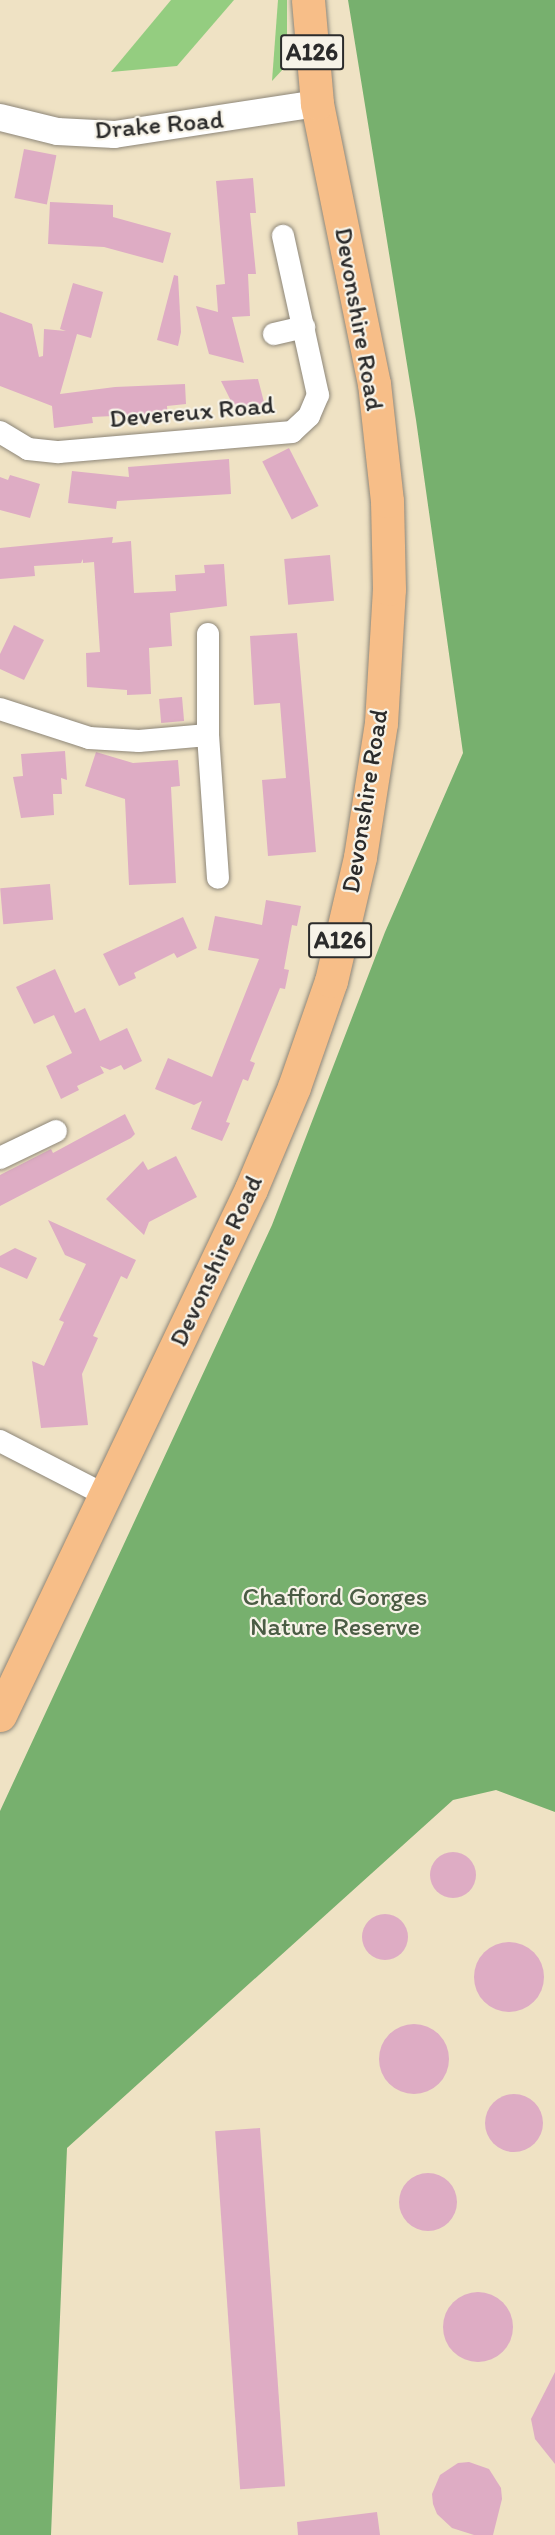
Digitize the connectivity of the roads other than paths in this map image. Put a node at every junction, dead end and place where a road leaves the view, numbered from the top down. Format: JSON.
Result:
{"nodes":[{"id":1,"x":308,"y":0,"type":"edge"},
{"id":2,"x":317,"y":103,"type":"junction"},
{"id":3,"x":0,"y":117,"type":"edge"},
{"id":4,"x":283,"y":236,"type":"dead end"},
{"id":5,"x":304,"y":327,"type":"junction"},
{"id":6,"x":274,"y":334,"type":"dead end"},
{"id":7,"x":0,"y":432,"type":"edge"},
{"id":8,"x":208,"y":634,"type":"dead end"},
{"id":9,"x":0,"y":709,"type":"edge"},
{"id":10,"x":208,"y":735,"type":"junction"},
{"id":11,"x":218,"y":878,"type":"dead end"},
{"id":12,"x":56,"y":1131,"type":"dead end"},
{"id":13,"x":0,"y":1158,"type":"edge"},
{"id":14,"x":0,"y":1441,"type":"edge"},
{"id":15,"x":105,"y":1495,"type":"junction"},
{"id":16,"x":0,"y":1715,"type":"edge"}],
"edges":[{"from":1,"to":2,"type":"main road","name":"Devonshire Road","number":"A126"},
{"from":2,"to":3,"type":"street","name":"Drake Road"},
{"from":2,"to":15,"type":"main road","name":"Devonshire Road","number":"A126"},
{"from":4,"to":5,"type":"street","name":"Devereux Road"},
{"from":5,"to":6,"type":"street"},
{"from":5,"to":7,"type":"street","name":"Devereux Road"},
{"from":8,"to":10,"type":"street"},
{"from":9,"to":10,"type":"street"},
{"from":10,"to":11,"type":"street"},
{"from":12,"to":13,"type":"street"},
{"from":14,"to":15,"type":"street"},
{"from":15,"to":16,"type":"main road","name":"Devonshire Road","number":"A126"}]}
